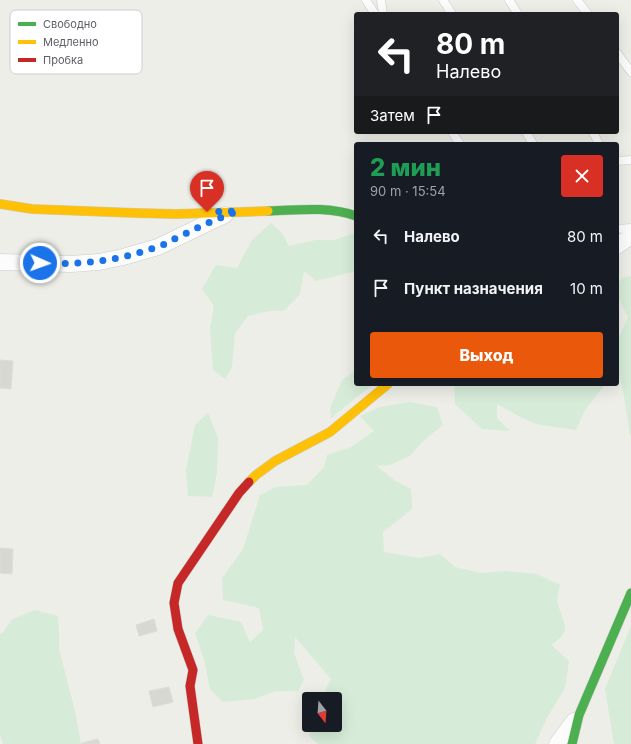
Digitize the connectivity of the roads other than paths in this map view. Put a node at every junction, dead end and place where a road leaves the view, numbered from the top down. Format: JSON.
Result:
{"nodes":[{"id":1,"x":366,"y":0,"type":"edge"},
{"id":2,"x":382,"y":0,"type":"edge"},
{"id":3,"x":443,"y":0,"type":"edge"},
{"id":4,"x":509,"y":0,"type":"edge"},
{"id":5,"x":577,"y":0,"type":"edge"},
{"id":6,"x":374,"y":12,"type":"edge"},
{"id":7,"x":383,"y":12,"type":"edge"},
{"id":8,"x":451,"y":12,"type":"edge"},
{"id":9,"x":517,"y":12,"type":"edge"},
{"id":10,"x":586,"y":12,"type":"edge"},
{"id":11,"x":619,"y":56,"type":"edge"},
{"id":12,"x":631,"y":72,"type":"edge"},
{"id":13,"x":631,"y":160,"type":"edge"},
{"id":14,"x":619,"y":161,"type":"edge"},
{"id":15,"x":0,"y":204,"type":"edge"},
{"id":16,"x":238,"y":211,"type":"junction"},
{"id":17,"x":354,"y":215,"type":"edge"},
{"id":18,"x":631,"y":228,"type":"edge"},
{"id":19,"x":619,"y":229,"type":"edge"},
{"id":20,"x":631,"y":236,"type":"edge"},
{"id":21,"x":619,"y":245,"type":"edge"},
{"id":22,"x":0,"y":262,"type":"edge"},
{"id":23,"x":385,"y":386,"type":"edge"},
{"id":24,"x":631,"y":593,"type":"edge"},
{"id":25,"x":579,"y":715,"type":"junction"},
{"id":26,"x":198,"y":744,"type":"edge"},
{"id":27,"x":557,"y":744,"type":"edge"},
{"id":28,"x":572,"y":744,"type":"edge"}],
"edges":[{"from":1,"to":6,"type":"lane"},
{"from":2,"to":7,"type":"lane"},
{"from":3,"to":8,"type":"lane"},
{"from":4,"to":9,"type":"lane"},
{"from":5,"to":10,"type":"lane"},
{"from":11,"to":12,"type":"lane"},
{"from":13,"to":14,"type":"lane"},
{"from":15,"to":16,"type":"street"},
{"from":16,"to":17,"type":"street"},
{"from":16,"to":22,"type":"street"},
{"from":18,"to":19,"type":"lane"},
{"from":20,"to":21,"type":"street"},
{"from":23,"to":26,"type":"street"},
{"from":24,"to":25,"type":"street"},
{"from":25,"to":27,"type":"street"},
{"from":25,"to":28,"type":"street"}]}
